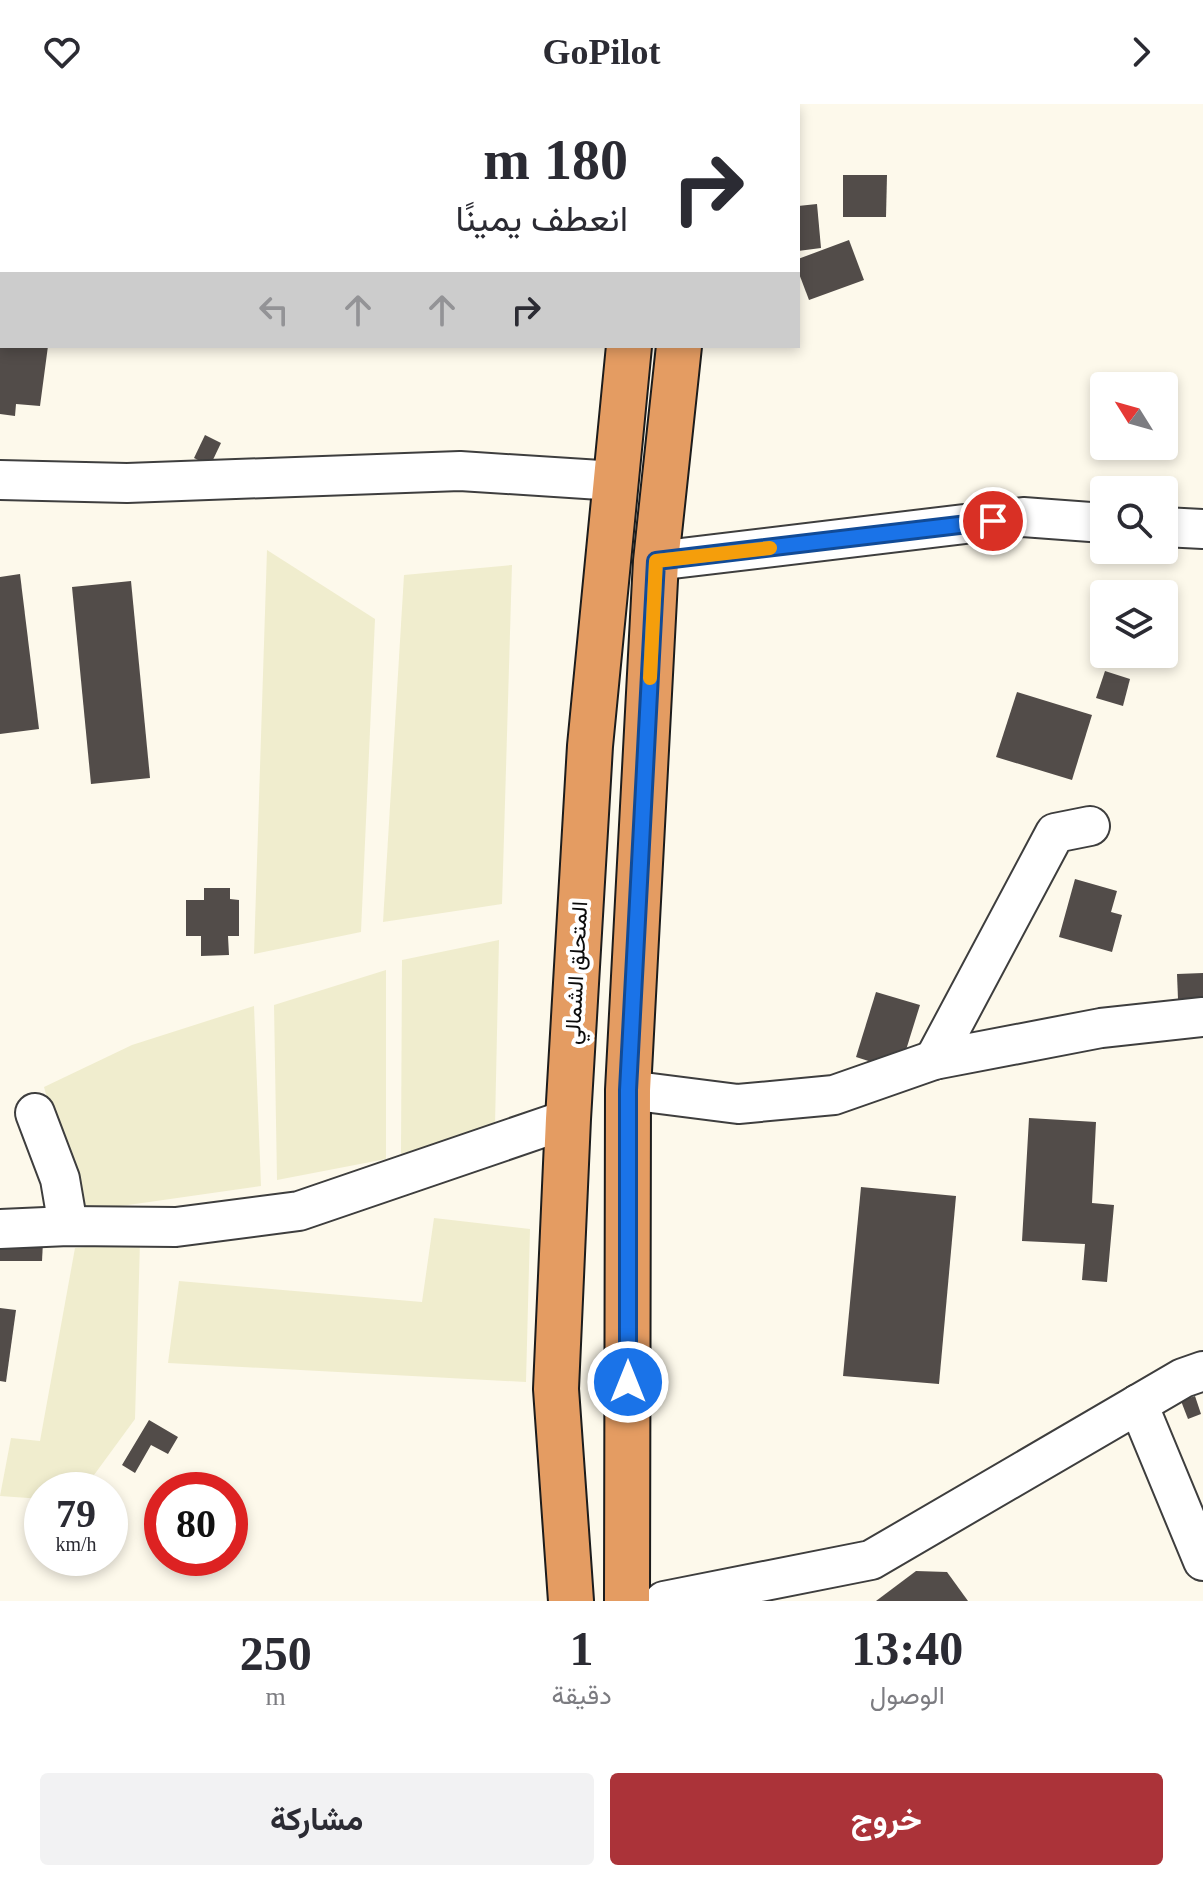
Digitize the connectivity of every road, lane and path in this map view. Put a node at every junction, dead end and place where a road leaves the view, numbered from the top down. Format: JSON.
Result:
{"nodes":[{"id":1,"x":629,"y":348,"type":"edge"},
{"id":2,"x":679,"y":348,"type":"edge"},
{"id":3,"x":0,"y":480,"type":"edge"},
{"id":4,"x":616,"y":481,"type":"junction"},
{"id":5,"x":1090,"y":522,"type":"edge"},
{"id":6,"x":1178,"y":528,"type":"edge"},
{"id":7,"x":1203,"y":529,"type":"edge"},
{"id":8,"x":656,"y":561,"type":"junction"},
{"id":9,"x":1090,"y":826,"type":"dead end"},
{"id":10,"x":1203,"y":1017,"type":"edge"},
{"id":11,"x":934,"y":1060,"type":"junction"},
{"id":12,"x":628,"y":1090,"type":"junction"},
{"id":13,"x":35,"y":1113,"type":"dead end"},
{"id":14,"x":568,"y":1119,"type":"junction"},
{"id":15,"x":68,"y":1226,"type":"junction"},
{"id":16,"x":0,"y":1229,"type":"edge"},
{"id":17,"x":1203,"y":1371,"type":"edge"},
{"id":18,"x":1138,"y":1404,"type":"junction"},
{"id":19,"x":1203,"y":1561,"type":"edge"},
{"id":20,"x":571,"y":1601,"type":"edge"},
{"id":21,"x":627,"y":1601,"type":"edge"},
{"id":22,"x":664,"y":1601,"type":"edge"}],
"edges":[{"from":1,"to":4,"type":"highway","name":"المتحلق الشمالي"},
{"from":2,"to":8,"type":"highway"},
{"from":3,"to":4,"type":"street"},
{"from":4,"to":14,"type":"highway","name":"المتحلق الشمالي"},
{"from":5,"to":8,"type":"street"},
{"from":6,"to":7,"type":"street"},
{"from":8,"to":12,"type":"highway"},
{"from":9,"to":11,"type":"street"},
{"from":10,"to":11,"type":"street"},
{"from":11,"to":12,"type":"street"},
{"from":12,"to":21,"type":"highway"},
{"from":13,"to":15,"type":"street"},
{"from":14,"to":15,"type":"street"},
{"from":14,"to":20,"type":"highway","name":"المتحلق الشمالي"},
{"from":15,"to":16,"type":"street"},
{"from":17,"to":18,"type":"street"},
{"from":18,"to":19,"type":"street"},
{"from":18,"to":22,"type":"street"}]}
